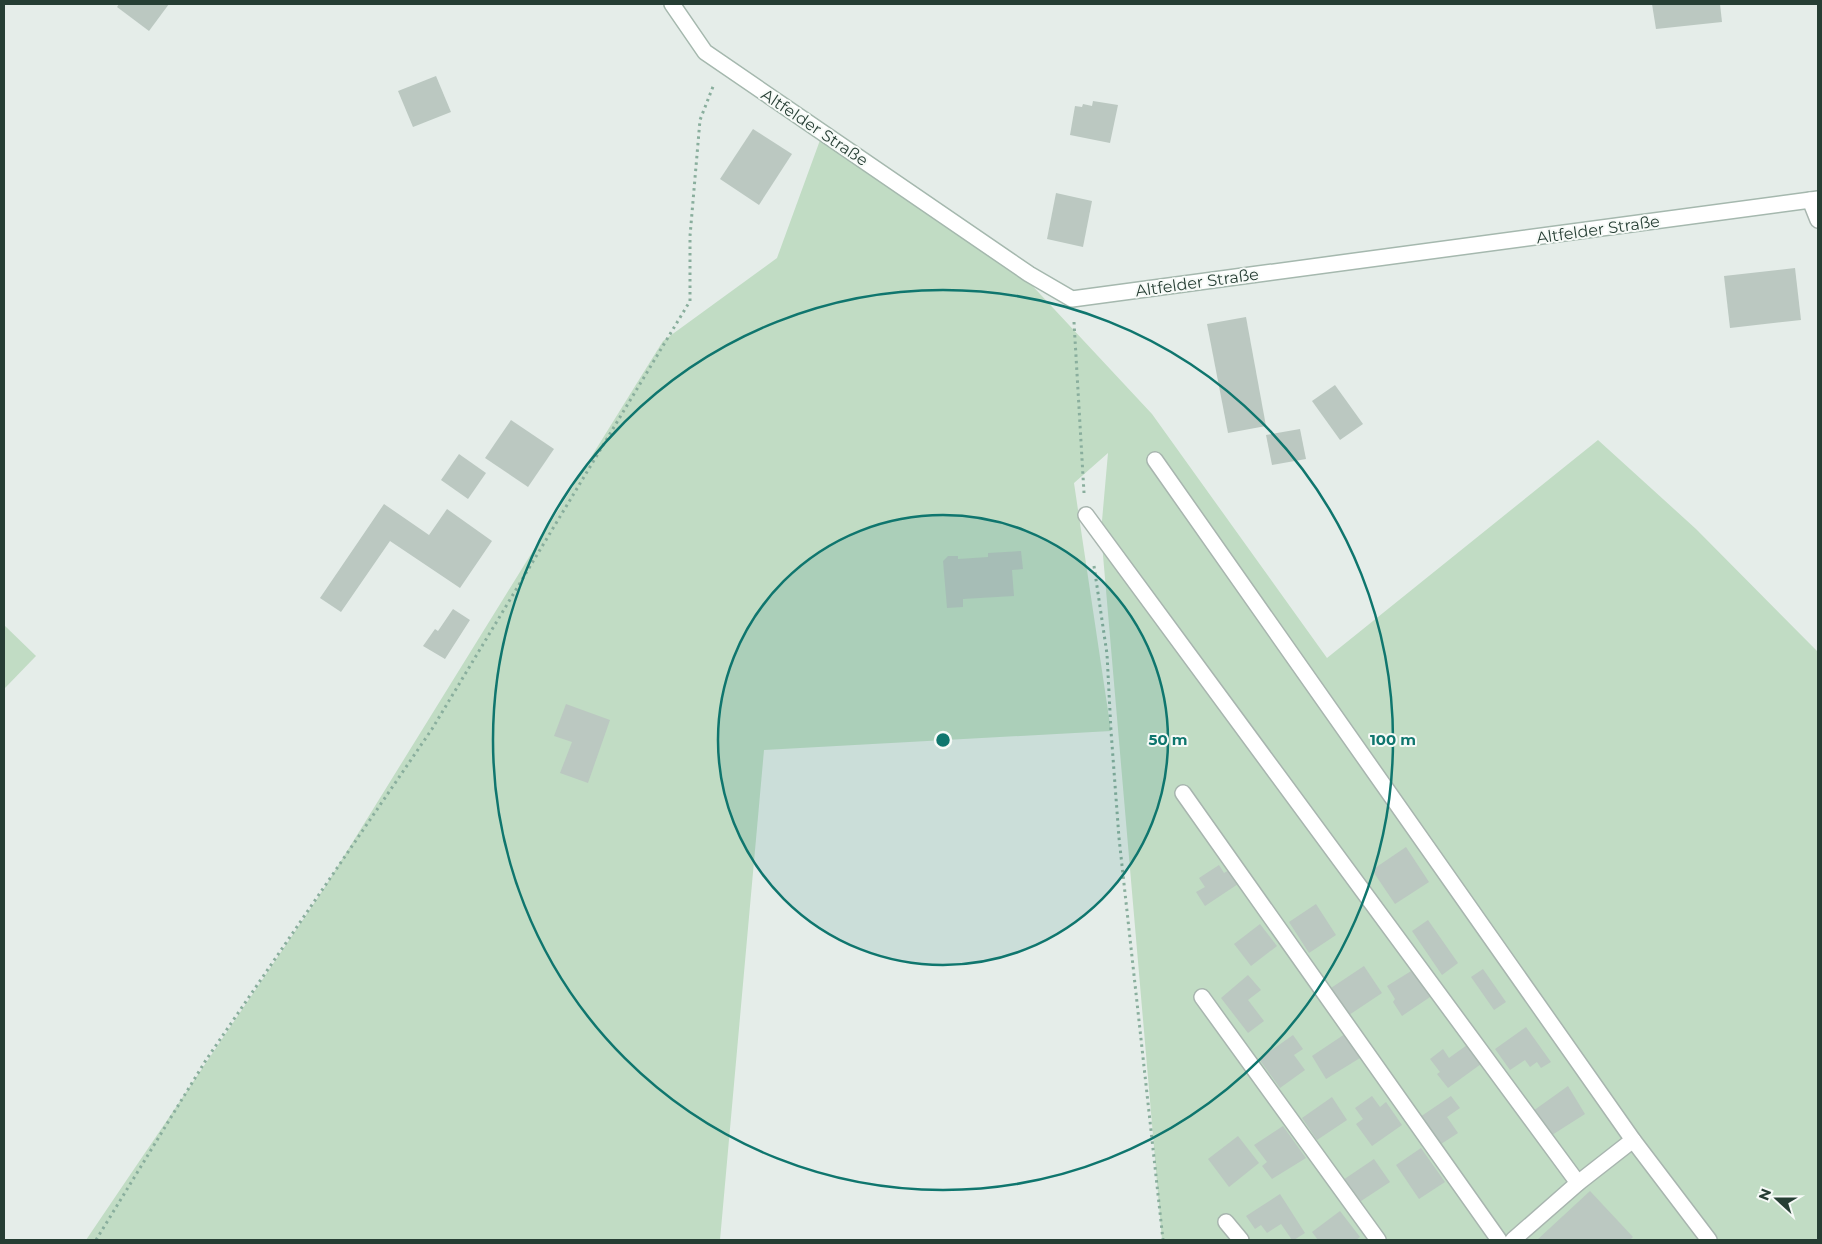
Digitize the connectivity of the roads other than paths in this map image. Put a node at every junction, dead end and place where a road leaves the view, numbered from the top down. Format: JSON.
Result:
{"nodes":[{"id":1,"x":672,"y":4,"type":"edge"},
{"id":2,"x":1814,"y":200,"type":"edge"},
{"id":3,"x":1818,"y":220,"type":"edge"},
{"id":4,"x":1155,"y":460,"type":"dead end"},
{"id":5,"x":1086,"y":516,"type":"road end"},
{"id":6,"x":1183,"y":793,"type":"dead end"},
{"id":7,"x":1202,"y":998,"type":"dead end"},
{"id":8,"x":1633,"y":1140,"type":"junction"},
{"id":9,"x":1578,"y":1183,"type":"junction"},
{"id":10,"x":1226,"y":1222,"type":"dead end"},
{"id":11,"x":1241,"y":1240,"type":"edge"},
{"id":12,"x":1378,"y":1240,"type":"edge"},
{"id":13,"x":1500,"y":1240,"type":"edge"},
{"id":14,"x":1513,"y":1240,"type":"edge"},
{"id":15,"x":1709,"y":1240,"type":"edge"}],
"edges":[{"from":1,"to":2,"type":"street","name":"Altfelder Straße"},
{"from":2,"to":3,"type":"street"},
{"from":4,"to":8,"type":"street"},
{"from":5,"to":9,"type":"street"},
{"from":6,"to":13,"type":"street"},
{"from":7,"to":12,"type":"street"},
{"from":8,"to":9,"type":"street"},
{"from":8,"to":15,"type":"street"},
{"from":9,"to":14,"type":"street"},
{"from":10,"to":11,"type":"street"}]}
